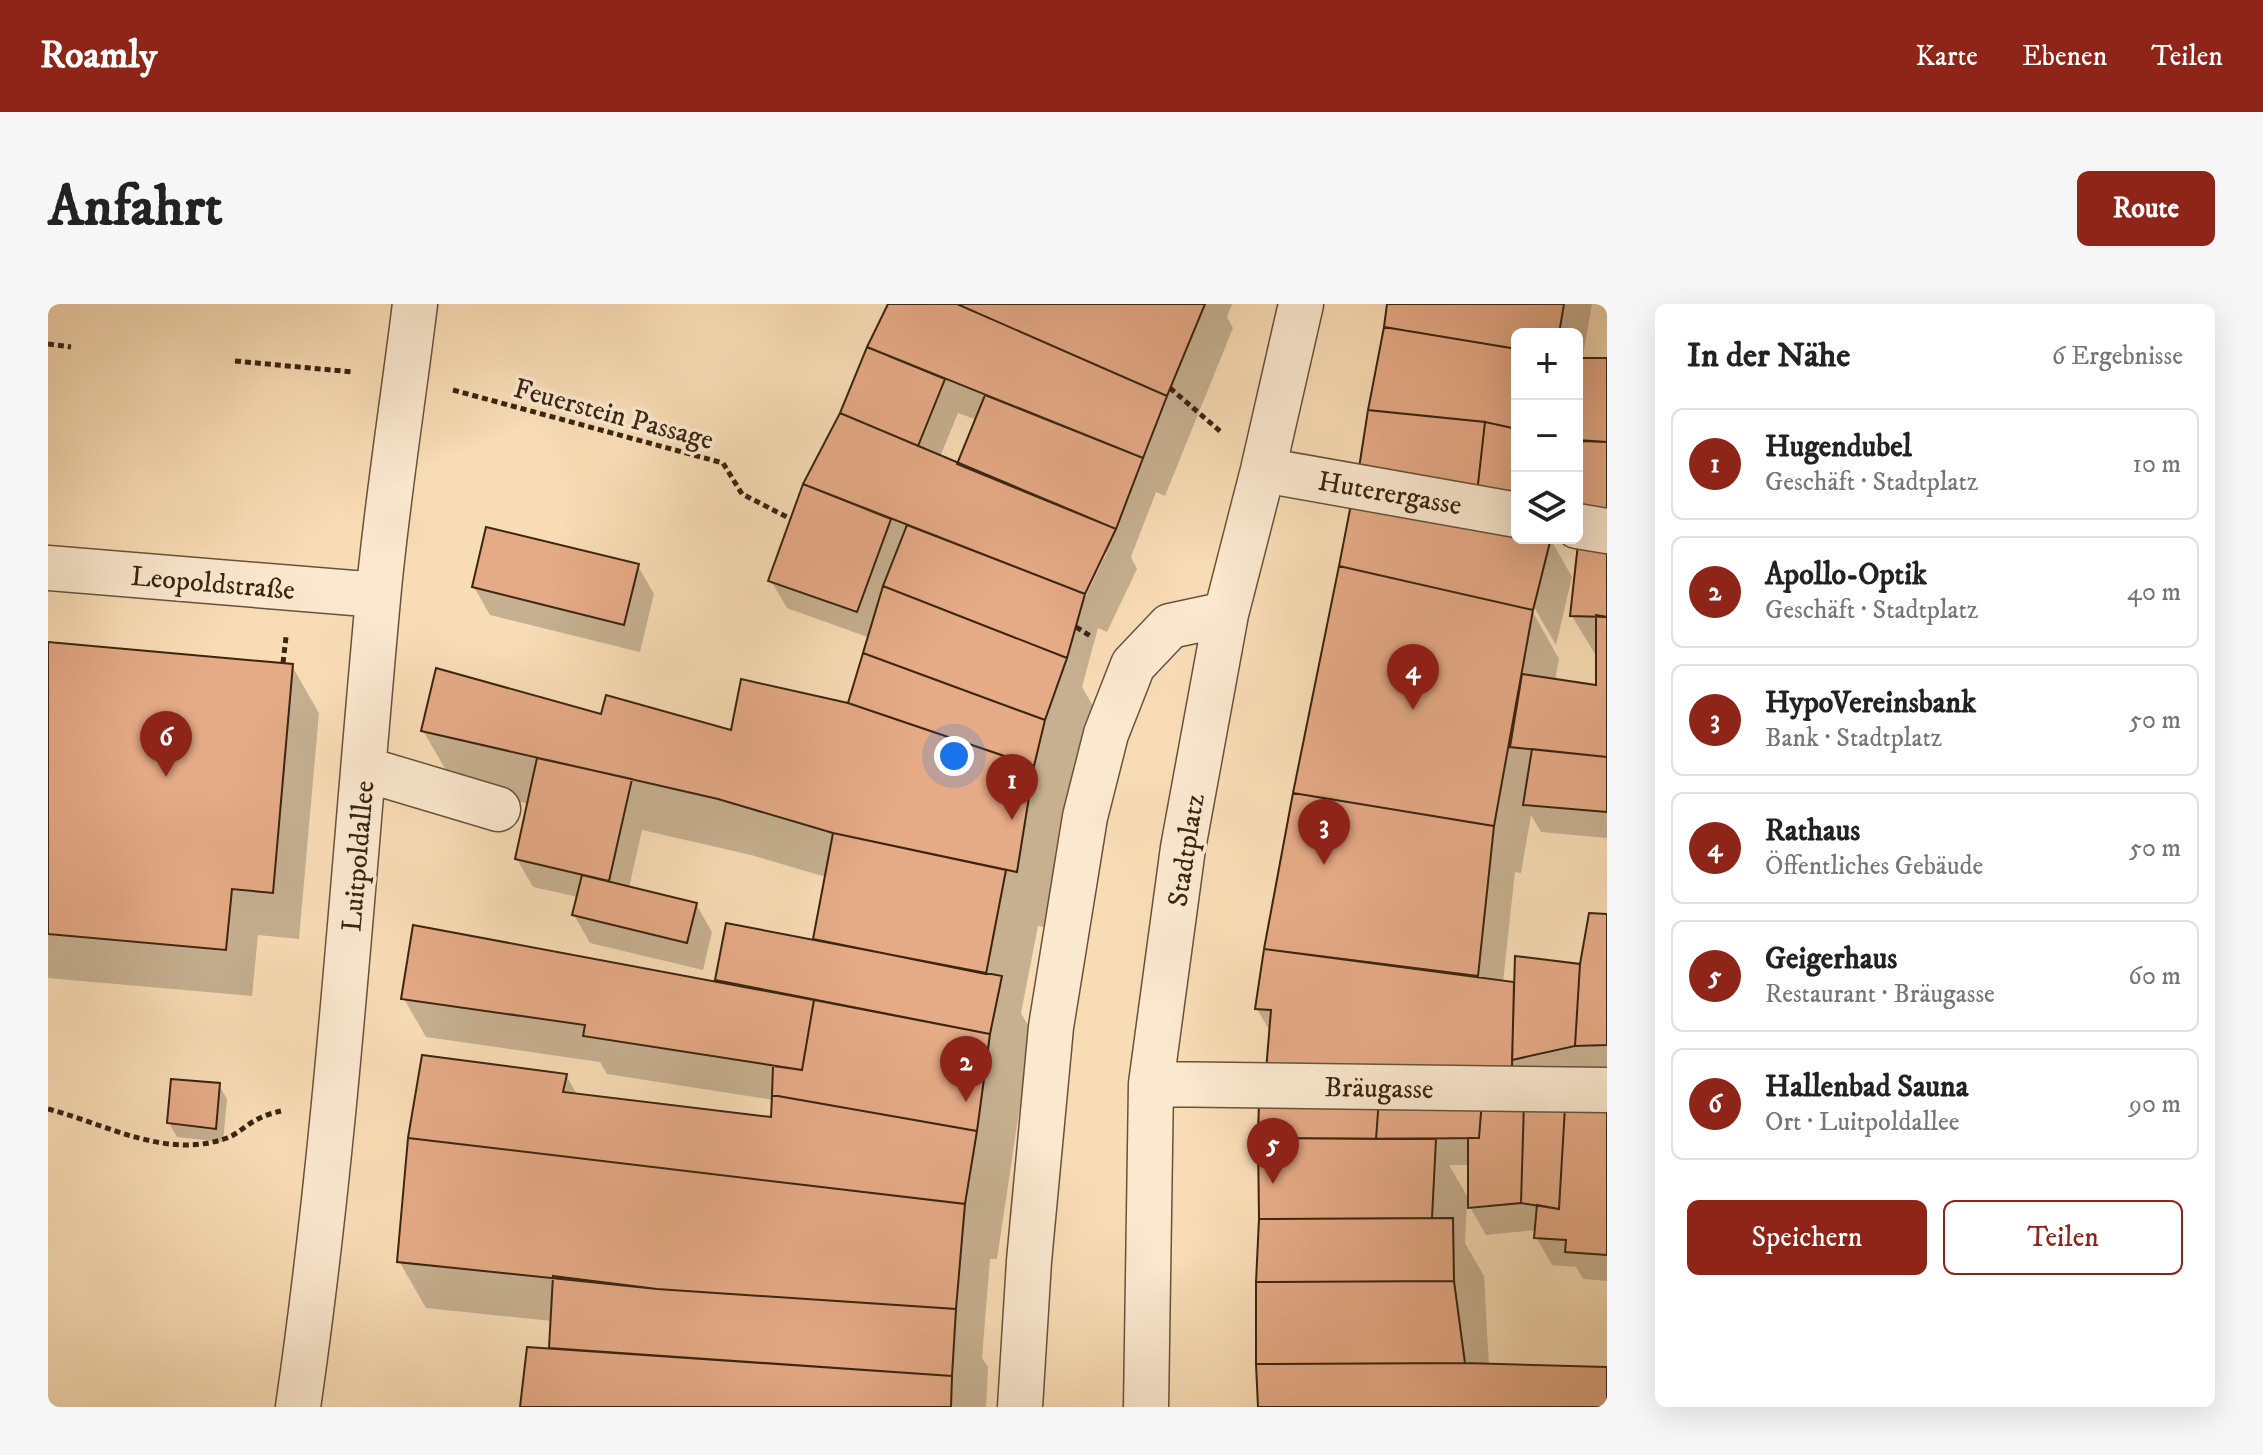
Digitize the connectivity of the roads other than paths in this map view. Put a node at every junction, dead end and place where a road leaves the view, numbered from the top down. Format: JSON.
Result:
{"nodes":[{"id":1,"x":415,"y":304,"type":"edge"},
{"id":2,"x":1301,"y":304,"type":"edge"},
{"id":3,"x":1263,"y":470,"type":"junction"},
{"id":4,"x":1511,"y":514,"type":"edge"},
{"id":5,"x":1583,"y":527,"type":"edge"},
{"id":6,"x":1607,"y":531,"type":"edge"},
{"id":7,"x":48,"y":568,"type":"edge"},
{"id":8,"x":378,"y":595,"type":"junction"},
{"id":9,"x":1226,"y":614,"type":"junction"},
{"id":10,"x":364,"y":769,"type":"junction"},
{"id":11,"x":498,"y":809,"type":"dead end"},
{"id":12,"x":1151,"y":1084,"type":"junction"},
{"id":13,"x":1607,"y":1090,"type":"edge"},
{"id":14,"x":298,"y":1407,"type":"edge"},
{"id":15,"x":1020,"y":1407,"type":"edge"},
{"id":16,"x":1146,"y":1407,"type":"edge"}],
"edges":[{"from":1,"to":8,"type":"street","name":"Luitpoldallee"},
{"from":2,"to":3,"type":"street","name":"Stadtplatz"},
{"from":3,"to":4,"type":"street","name":"Huterergasse"},
{"from":3,"to":9,"type":"street","name":"Stadtplatz"},
{"from":5,"to":6,"type":"street"},
{"from":7,"to":8,"type":"street","name":"Leopoldstraße"},
{"from":8,"to":10,"type":"street","name":"Luitpoldallee"},
{"from":9,"to":12,"type":"street","name":"Stadtplatz"},
{"from":9,"to":15,"type":"street"},
{"from":10,"to":11,"type":"street"},
{"from":10,"to":14,"type":"street","name":"Luitpoldallee"},
{"from":12,"to":13,"type":"street","name":"Bräugasse"},
{"from":12,"to":16,"type":"street","name":"Stadtplatz"}]}
